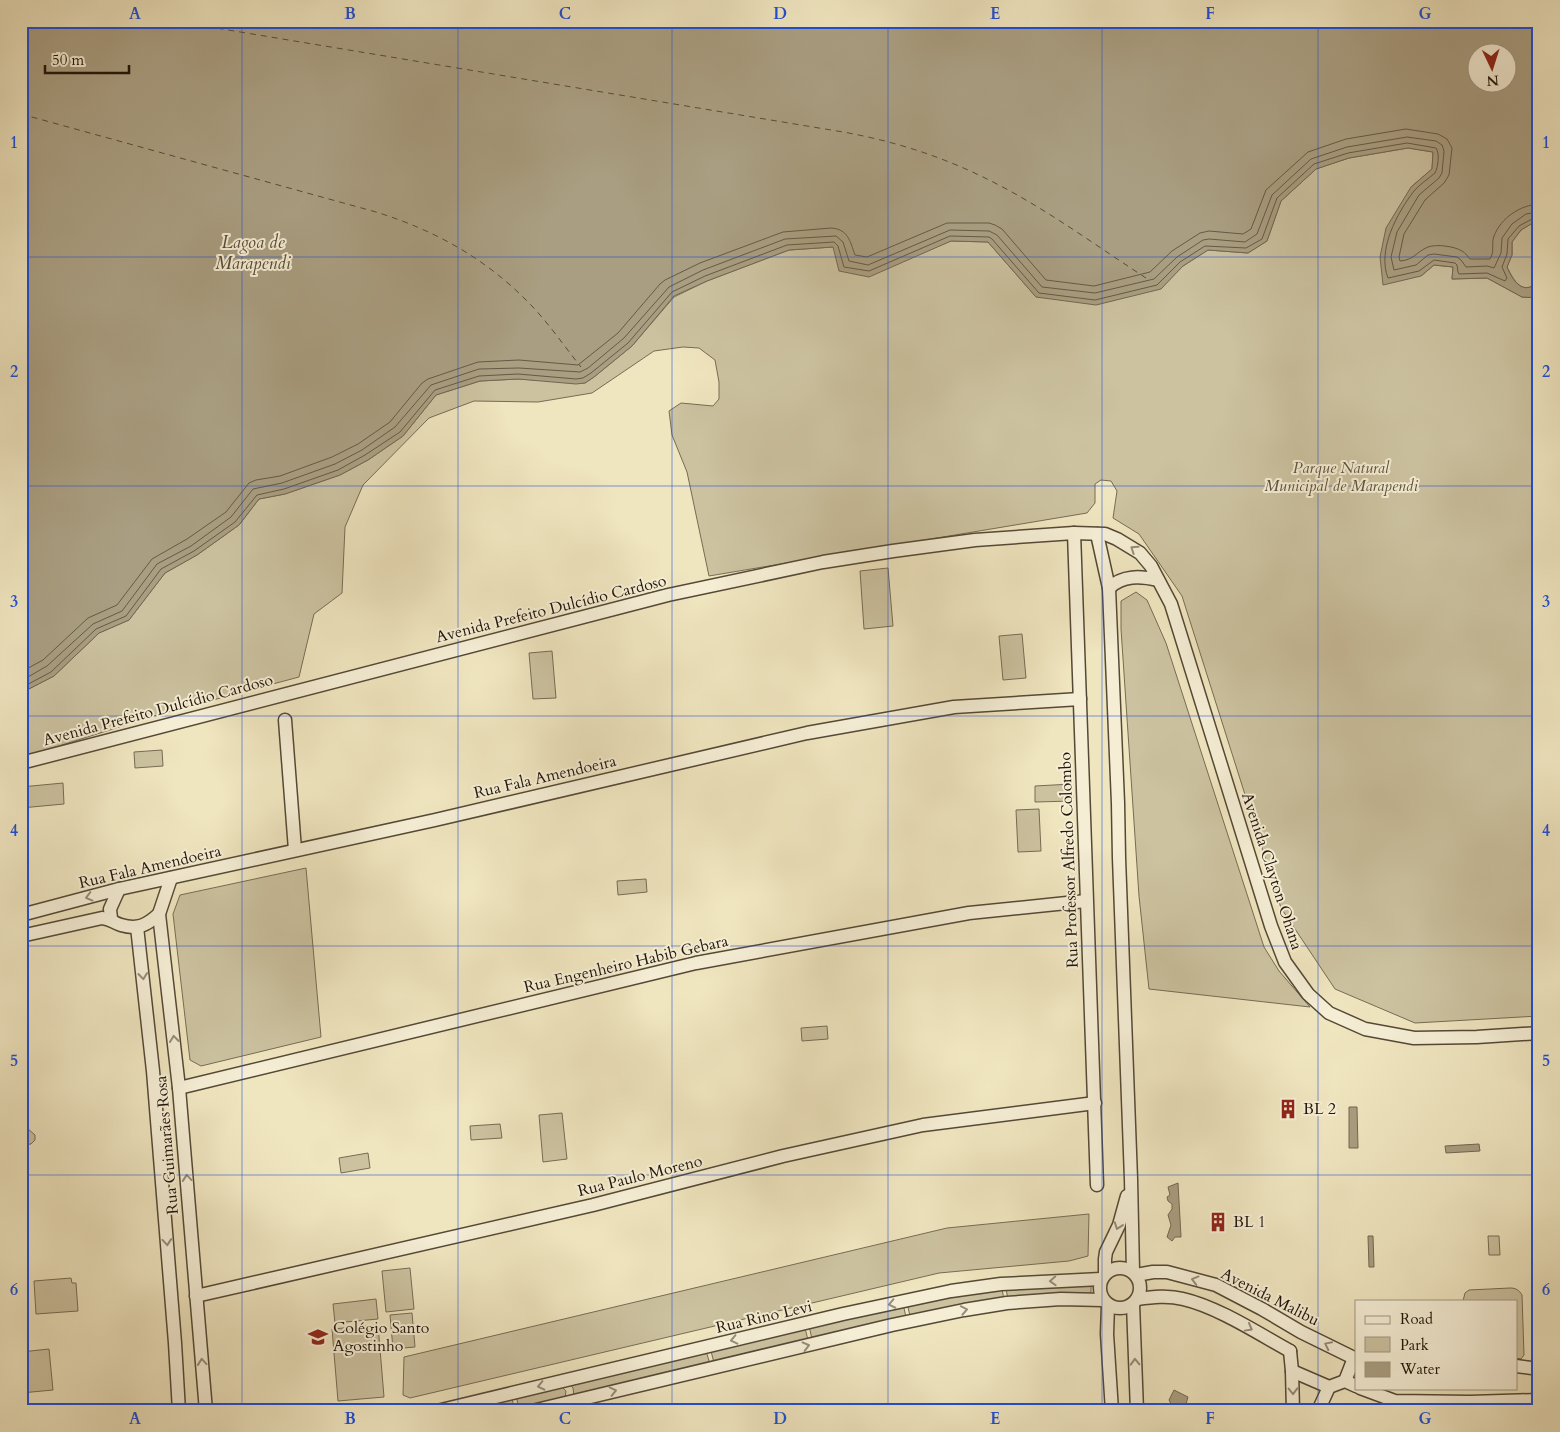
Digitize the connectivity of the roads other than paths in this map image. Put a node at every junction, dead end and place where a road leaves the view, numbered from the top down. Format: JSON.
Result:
{"nodes":[{"id":1,"x":1074,"y":533,"type":"junction"},
{"id":2,"x":1097,"y":534,"type":"junction"},
{"id":3,"x":1158,"y":580,"type":"junction"},
{"id":4,"x":1109,"y":588,"type":"junction"},
{"id":5,"x":1080,"y":699,"type":"junction"},
{"id":6,"x":285,"y":720,"type":"dead end"},
{"id":7,"x":21,"y":763,"type":"edge"},
{"id":8,"x":295,"y":850,"type":"junction"},
{"id":9,"x":171,"y":878,"type":"junction"},
{"id":10,"x":119,"y":889,"type":"junction"},
{"id":11,"x":1086,"y":901,"type":"junction"},
{"id":12,"x":159,"y":914,"type":"junction"},
{"id":13,"x":21,"y":915,"type":"edge"},
{"id":14,"x":110,"y":919,"type":"junction"},
{"id":15,"x":138,"y":927,"type":"junction"},
{"id":16,"x":21,"y":936,"type":"edge"},
{"id":17,"x":1539,"y":1033,"type":"edge"},
{"id":18,"x":179,"y":1088,"type":"junction"},
{"id":19,"x":1095,"y":1103,"type":"junction"},
{"id":20,"x":1131,"y":1179,"type":"junction"},
{"id":21,"x":1097,"y":1185,"type":"dead end"},
{"id":22,"x":1134,"y":1274,"type":"junction"},
{"id":23,"x":1103,"y":1276,"type":"junction"},
{"id":24,"x":196,"y":1296,"type":"junction"},
{"id":25,"x":1135,"y":1301,"type":"junction"},
{"id":26,"x":1106,"y":1302,"type":"junction"},
{"id":27,"x":1301,"y":1332,"type":"junction"},
{"id":28,"x":1290,"y":1351,"type":"junction"},
{"id":29,"x":1355,"y":1358,"type":"edge"},
{"id":30,"x":1518,"y":1366,"type":"edge"},
{"id":31,"x":1539,"y":1369,"type":"edge"},
{"id":32,"x":1292,"y":1371,"type":"junction"},
{"id":33,"x":564,"y":1381,"type":"junction"},
{"id":34,"x":1350,"y":1384,"type":"edge"},
{"id":35,"x":1329,"y":1387,"type":"junction"},
{"id":36,"x":1365,"y":1390,"type":"edge"},
{"id":37,"x":1539,"y":1400,"type":"edge"},
{"id":38,"x":570,"y":1401,"type":"junction"},
{"id":39,"x":179,"y":1411,"type":"edge"},
{"id":40,"x":206,"y":1411,"type":"edge"},
{"id":41,"x":437,"y":1411,"type":"edge"},
{"id":42,"x":532,"y":1411,"type":"edge"},
{"id":43,"x":1112,"y":1411,"type":"edge"},
{"id":44,"x":1137,"y":1411,"type":"edge"},
{"id":45,"x":1293,"y":1411,"type":"edge"},
{"id":46,"x":1318,"y":1411,"type":"edge"}],
"edges":[{"from":1,"to":2,"type":"street","name":"Avenida Prefeito Dulcídio Cardoso"},
{"from":1,"to":5,"type":"street","name":"Rua Professor Alfredo Colombo"},
{"from":1,"to":7,"type":"street","name":"Avenida Prefeito Dulcídio Cardoso"},
{"from":3,"to":2,"type":"street","name":"Avenida Clayton Ohana","one_way":true},
{"from":2,"to":4,"type":"street"},
{"from":3,"to":4,"type":"street"},
{"from":3,"to":17,"type":"street","name":"Avenida Clayton Ohana"},
{"from":4,"to":20,"type":"street"},
{"from":5,"to":8,"type":"street","name":"Rua Fala Amendoeira"},
{"from":5,"to":11,"type":"street","name":"Rua Professor Alfredo Colombo"},
{"from":6,"to":8,"type":"street"},
{"from":8,"to":9,"type":"street","name":"Rua Fala Amendoeira"},
{"from":9,"to":10,"type":"street","name":"Rua Fala Amendoeira"},
{"from":9,"to":12,"type":"street","name":"Rua Guimarães Rosa"},
{"from":10,"to":13,"type":"street","name":"Rua Fala Amendoeira","one_way":true},
{"from":10,"to":14,"type":"street"},
{"from":11,"to":18,"type":"street","name":"Rua Engenheiro Habib Gebara"},
{"from":11,"to":19,"type":"street","name":"Rua Professor Alfredo Colombo"},
{"from":12,"to":15,"type":"street"},
{"from":18,"to":12,"type":"street","name":"Rua Guimarães Rosa","one_way":true},
{"from":14,"to":15,"type":"street"},
{"from":14,"to":16,"type":"street"},
{"from":15,"to":39,"type":"street","name":"Rua Guimarães Rosa","one_way":true},
{"from":24,"to":18,"type":"street","name":"Rua Guimarães Rosa","one_way":true},
{"from":19,"to":21,"type":"street","name":"Rua Professor Alfredo Colombo"},
{"from":19,"to":24,"type":"street","name":"Rua Paulo Moreno"},
{"from":20,"to":22,"type":"street"},
{"from":20,"to":23,"type":"street","one_way":true},
{"from":22,"to":23,"type":"street"},
{"from":22,"to":25,"type":"street"},
{"from":27,"to":22,"type":"street","name":"Avenida Malibu","one_way":true},
{"from":23,"to":26,"type":"street"},
{"from":23,"to":33,"type":"street","name":"Rua Rino Levi","one_way":true},
{"from":40,"to":24,"type":"street","name":"Rua Guimarães Rosa","one_way":true},
{"from":25,"to":26,"type":"street"},
{"from":25,"to":28,"type":"street","one_way":true},
{"from":44,"to":25,"type":"street","one_way":true},
{"from":38,"to":26,"type":"street","one_way":true},
{"from":26,"to":43,"type":"street"},
{"from":27,"to":28,"type":"street"},
{"from":29,"to":27,"type":"street","name":"Avenida Malibu","one_way":true},
{"from":28,"to":32,"type":"street"},
{"from":29,"to":34,"type":"street"},
{"from":30,"to":31,"type":"street"},
{"from":32,"to":35,"type":"street"},
{"from":32,"to":45,"type":"street","one_way":true},
{"from":33,"to":38,"type":"street"},
{"from":33,"to":41,"type":"street","name":"Rua Rino Levi","one_way":true},
{"from":34,"to":35,"type":"street"},
{"from":35,"to":46,"type":"street"},
{"from":36,"to":37,"type":"street"},
{"from":38,"to":42,"type":"street"}]}
